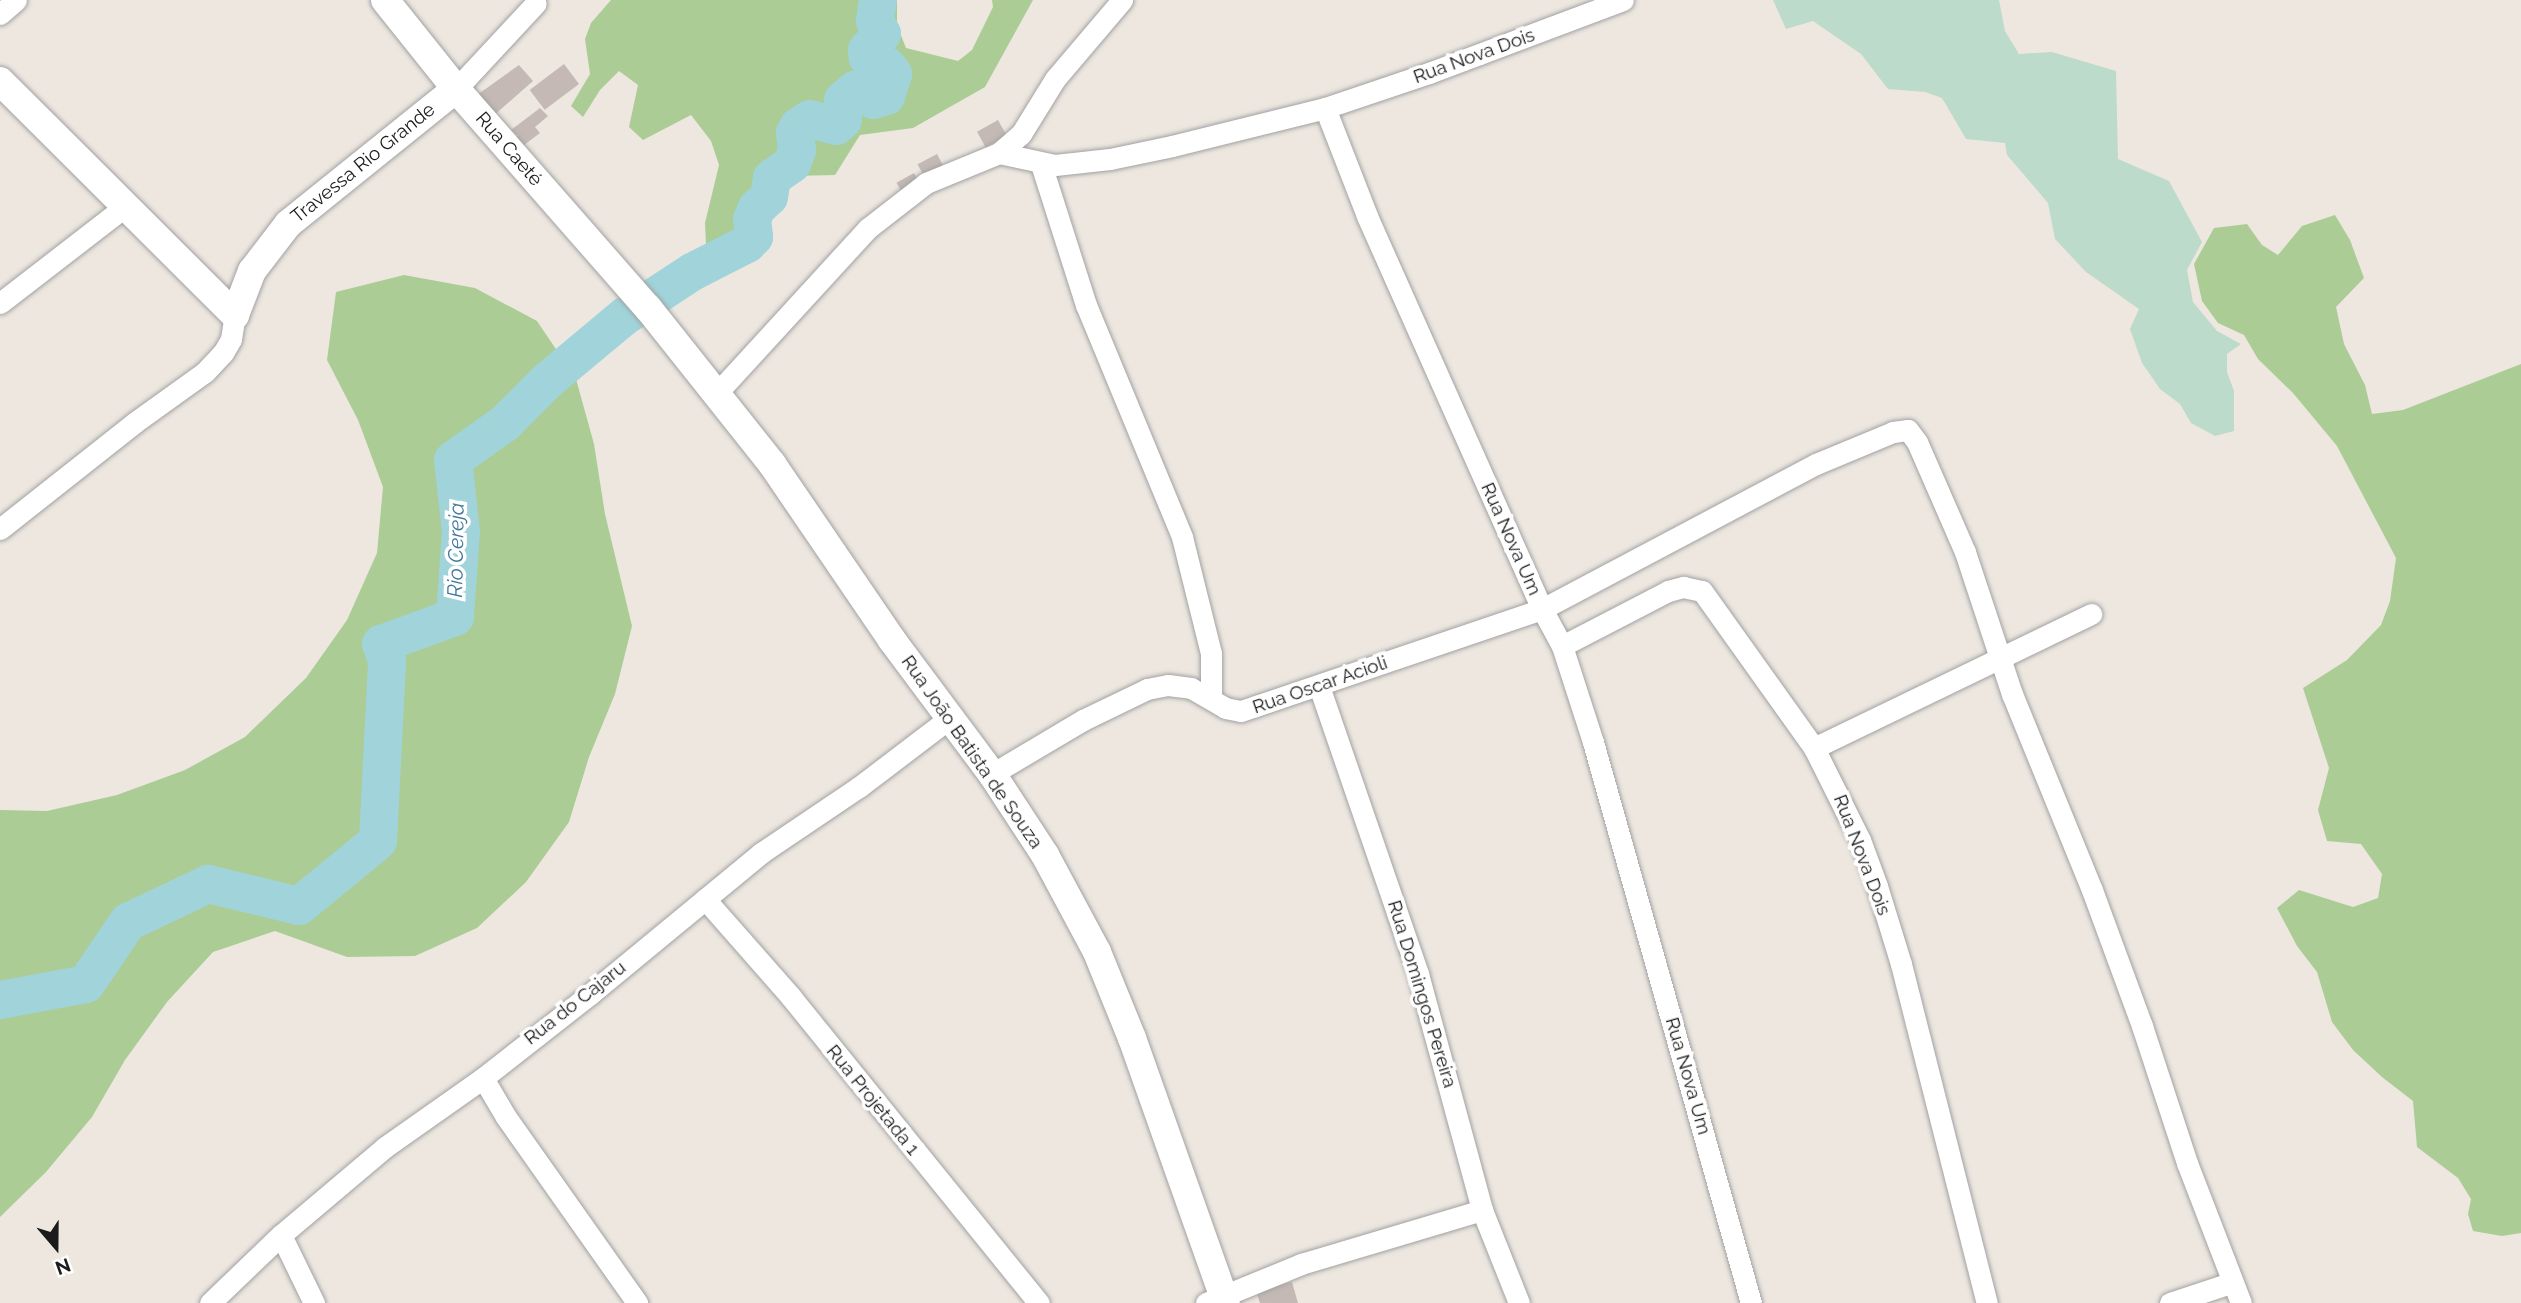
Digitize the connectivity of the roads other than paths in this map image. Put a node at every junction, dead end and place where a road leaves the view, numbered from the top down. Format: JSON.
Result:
{"nodes":[{"id":1,"x":16,"y":0,"type":"edge"},
{"id":2,"x":385,"y":0,"type":"edge"},
{"id":3,"x":1122,"y":0,"type":"edge"},
{"id":4,"x":1623,"y":0,"type":"edge"},
{"id":5,"x":536,"y":3,"type":"dead end"},
{"id":6,"x":0,"y":14,"type":"edge"},
{"id":7,"x":2,"y":88,"type":"edge"},
{"id":8,"x":456,"y":89,"type":"junction"},
{"id":9,"x":1325,"y":108,"type":"junction"},
{"id":10,"x":999,"y":153,"type":"junction"},
{"id":11,"x":1041,"y":164,"type":"junction"},
{"id":12,"x":124,"y":207,"type":"junction"},
{"id":13,"x":642,"y":302,"type":"joint"},
{"id":14,"x":0,"y":303,"type":"edge"},
{"id":15,"x":235,"y":315,"type":"junction"},
{"id":16,"x":716,"y":394,"type":"junction"},
{"id":17,"x":0,"y":528,"type":"edge"},
{"id":18,"x":1542,"y":609,"type":"junction"},
{"id":19,"x":2091,"y":614,"type":"dead end"},
{"id":20,"x":1562,"y":646,"type":"junction"},
{"id":21,"x":2000,"y":658,"type":"junction"},
{"id":22,"x":1319,"y":686,"type":"junction"},
{"id":23,"x":1211,"y":698,"type":"junction"},
{"id":24,"x":951,"y":717,"type":"junction"},
{"id":25,"x":1814,"y":748,"type":"junction"},
{"id":26,"x":992,"y":774,"type":"junction"},
{"id":27,"x":705,"y":899,"type":"junction"},
{"id":28,"x":482,"y":1077,"type":"junction"},
{"id":29,"x":1482,"y":1210,"type":"junction"},
{"id":30,"x":281,"y":1235,"type":"junction"},
{"id":31,"x":2233,"y":1282,"type":"junction"},
{"id":32,"x":1219,"y":1300,"type":"edge"},
{"id":33,"x":210,"y":1303,"type":"edge"},
{"id":34,"x":314,"y":1303,"type":"edge"},
{"id":35,"x":637,"y":1303,"type":"edge"},
{"id":36,"x":1039,"y":1303,"type":"edge"},
{"id":37,"x":1519,"y":1303,"type":"edge"},
{"id":38,"x":1751,"y":1303,"type":"edge"},
{"id":39,"x":1987,"y":1303,"type":"edge"},
{"id":40,"x":2170,"y":1303,"type":"edge"},
{"id":41,"x":2241,"y":1303,"type":"edge"}],
"edges":[{"from":1,"to":6,"type":"street"},
{"from":2,"to":8,"type":"street","name":"Rua Caeté"},
{"from":3,"to":10,"type":"street"},
{"from":4,"to":9,"type":"street","name":"Rua Nova Dois"},
{"from":5,"to":8,"type":"street"},
{"from":7,"to":12,"type":"street"},
{"from":8,"to":13,"type":"street","name":"Rua Caeté"},
{"from":8,"to":15,"type":"street","name":"Travessa Rio Grande"},
{"from":9,"to":11,"type":"street"},
{"from":9,"to":18,"type":"street","name":"Rua Nova Um"},
{"from":10,"to":11,"type":"street"},
{"from":10,"to":16,"type":"street"},
{"from":11,"to":23,"type":"street"},
{"from":12,"to":14,"type":"street"},
{"from":12,"to":15,"type":"street"},
{"from":13,"to":16,"type":"street","name":"Rua João Batista de Souza"},
{"from":15,"to":17,"type":"street"},
{"from":16,"to":24,"type":"street","name":"Rua João Batista de Souza"},
{"from":18,"to":20,"type":"street","name":"Rua Nova Um"},
{"from":18,"to":21,"type":"street","name":"Rua Oscar Acioli"},
{"from":18,"to":22,"type":"street","name":"Rua Oscar Acioli"},
{"from":19,"to":21,"type":"street"},
{"from":20,"to":25,"type":"street","name":"Rua Nova Dois"},
{"from":20,"to":38,"type":"street","name":"Rua Nova Um"},
{"from":21,"to":25,"type":"street"},
{"from":21,"to":31,"type":"street"},
{"from":22,"to":23,"type":"street","name":"Rua Oscar Acioli"},
{"from":22,"to":29,"type":"street","name":"Rua Domingos Pereira"},
{"from":23,"to":26,"type":"street","name":"Rua Oscar Acioli"},
{"from":24,"to":26,"type":"street","name":"Rua João Batista de Souza"},
{"from":24,"to":27,"type":"street","name":"Rua do Cajaru"},
{"from":25,"to":39,"type":"street","name":"Rua Nova Dois"},
{"from":26,"to":32,"type":"street","name":"Rua João Batista de Souza"},
{"from":27,"to":28,"type":"street","name":"Rua do Cajaru"},
{"from":27,"to":36,"type":"street","name":"Rua Projetada 1"},
{"from":28,"to":30,"type":"street","name":"Rua do Cajaru"},
{"from":28,"to":35,"type":"street"},
{"from":29,"to":32,"type":"street"},
{"from":29,"to":37,"type":"street","name":"Rua Domingos Pereira"},
{"from":30,"to":33,"type":"street","name":"Rua do Cajaru"},
{"from":30,"to":34,"type":"street"},
{"from":31,"to":40,"type":"street"},
{"from":31,"to":41,"type":"street"}]}
